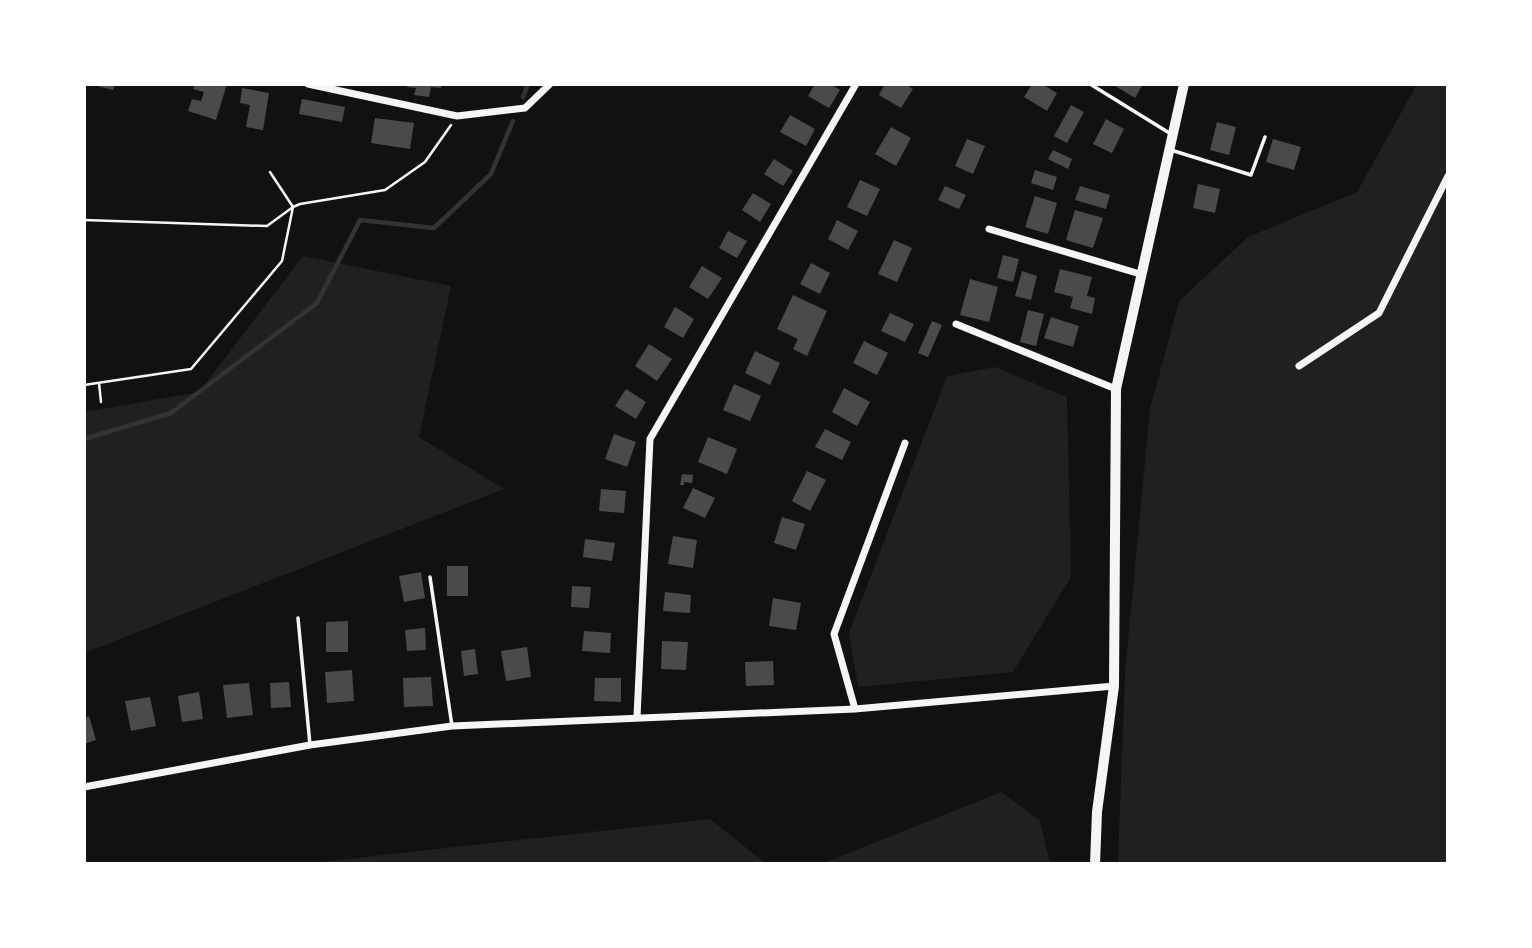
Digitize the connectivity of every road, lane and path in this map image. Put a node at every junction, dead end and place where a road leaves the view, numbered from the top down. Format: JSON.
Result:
{"nodes":[{"id":1,"x":308,"y":84,"type":"edge"},
{"id":2,"x":550,"y":84,"type":"edge"},
{"id":3,"x":856,"y":84,"type":"edge"},
{"id":4,"x":1090,"y":84,"type":"edge"},
{"id":5,"x":1184,"y":84,"type":"edge"},
{"id":6,"x":457,"y":116,"type":"junction"},
{"id":7,"x":1173,"y":135,"type":"junction"},
{"id":8,"x":1265,"y":137,"type":"dead end"},
{"id":9,"x":1169,"y":150,"type":"junction"},
{"id":10,"x":270,"y":172,"type":"dead end"},
{"id":11,"x":1448,"y":176,"type":"edge"},
{"id":12,"x":293,"y":207,"type":"junction"},
{"id":13,"x":84,"y":220,"type":"edge"},
{"id":14,"x":989,"y":229,"type":"dead end"},
{"id":15,"x":1140,"y":274,"type":"junction"},
{"id":16,"x":956,"y":324,"type":"dead end"},
{"id":17,"x":1298,"y":366,"type":"dead end"},
{"id":18,"x":99,"y":383,"type":"junction"},
{"id":19,"x":84,"y":385,"type":"edge"},
{"id":20,"x":1116,"y":389,"type":"junction"},
{"id":21,"x":102,"y":402,"type":"dead end"},
{"id":22,"x":905,"y":443,"type":"dead end"},
{"id":23,"x":429,"y":577,"type":"dead end"},
{"id":24,"x":298,"y":618,"type":"dead end"},
{"id":25,"x":1114,"y":686,"type":"junction"},
{"id":26,"x":855,"y":709,"type":"junction"},
{"id":27,"x":637,"y":717,"type":"junction"},
{"id":28,"x":452,"y":726,"type":"junction"},
{"id":29,"x":310,"y":745,"type":"junction"},
{"id":30,"x":84,"y":787,"type":"edge"},
{"id":31,"x":1095,"y":864,"type":"edge"}],
"edges":[{"from":1,"to":6,"type":"street"},
{"from":2,"to":6,"type":"street"},
{"from":3,"to":27,"type":"street"},
{"from":4,"to":7,"type":"lane"},
{"from":5,"to":7,"type":"main road"},
{"from":6,"to":12,"type":"path"},
{"from":7,"to":9,"type":"main road"},
{"from":8,"to":9,"type":"lane"},
{"from":9,"to":15,"type":"main road"},
{"from":10,"to":12,"type":"path"},
{"from":11,"to":17,"type":"street"},
{"from":12,"to":13,"type":"path"},
{"from":12,"to":18,"type":"path"},
{"from":14,"to":15,"type":"street"},
{"from":15,"to":20,"type":"main road"},
{"from":16,"to":20,"type":"street"},
{"from":18,"to":19,"type":"path"},
{"from":18,"to":21,"type":"path"},
{"from":20,"to":25,"type":"main road"},
{"from":22,"to":26,"type":"street"},
{"from":23,"to":28,"type":"lane"},
{"from":24,"to":29,"type":"lane"},
{"from":25,"to":26,"type":"street"},
{"from":25,"to":31,"type":"main road"},
{"from":26,"to":27,"type":"street"},
{"from":27,"to":28,"type":"street"},
{"from":28,"to":29,"type":"street"},
{"from":29,"to":30,"type":"street"}]}
